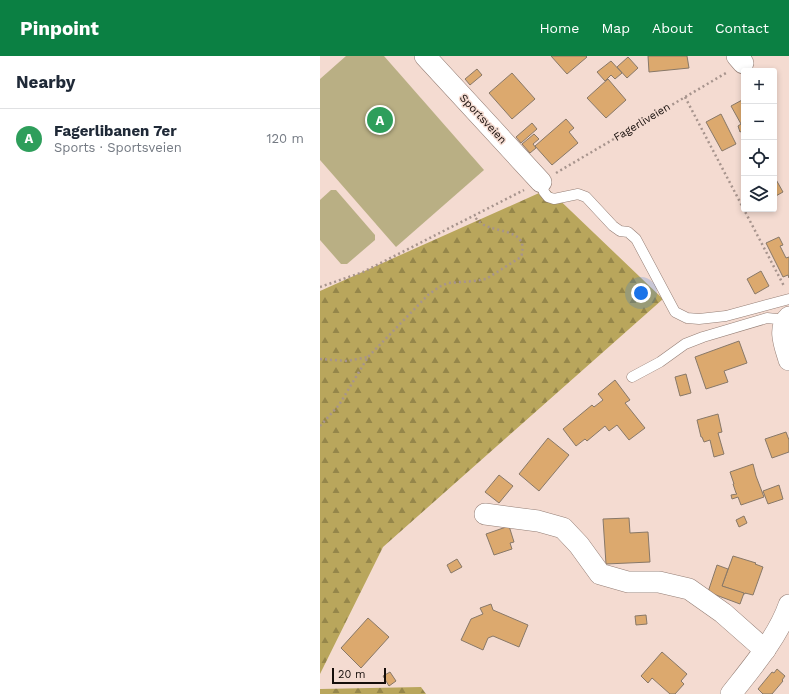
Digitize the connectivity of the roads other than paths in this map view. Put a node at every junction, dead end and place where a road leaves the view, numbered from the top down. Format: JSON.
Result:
{"nodes":[{"id":1,"x":425,"y":56,"type":"edge"},
{"id":2,"x":541,"y":182,"type":"joint"},
{"id":3,"x":789,"y":299,"type":"edge"},
{"id":4,"x":788,"y":318,"type":"edge"},
{"id":5,"x":789,"y":360,"type":"edge"},
{"id":6,"x":632,"y":377,"type":"dead end"},
{"id":7,"x":485,"y":514,"type":"dead end"},
{"id":8,"x":789,"y":605,"type":"edge"},
{"id":9,"x":765,"y":650,"type":"junction"},
{"id":10,"x":731,"y":694,"type":"edge"}],
"edges":[{"from":1,"to":2,"type":"street","name":"Sportsveien"},
{"from":2,"to":3,"type":"lane"},
{"from":4,"to":5,"type":"street"},
{"from":4,"to":6,"type":"lane"},
{"from":7,"to":9,"type":"street"},
{"from":8,"to":9,"type":"street"},
{"from":9,"to":10,"type":"street"}]}
